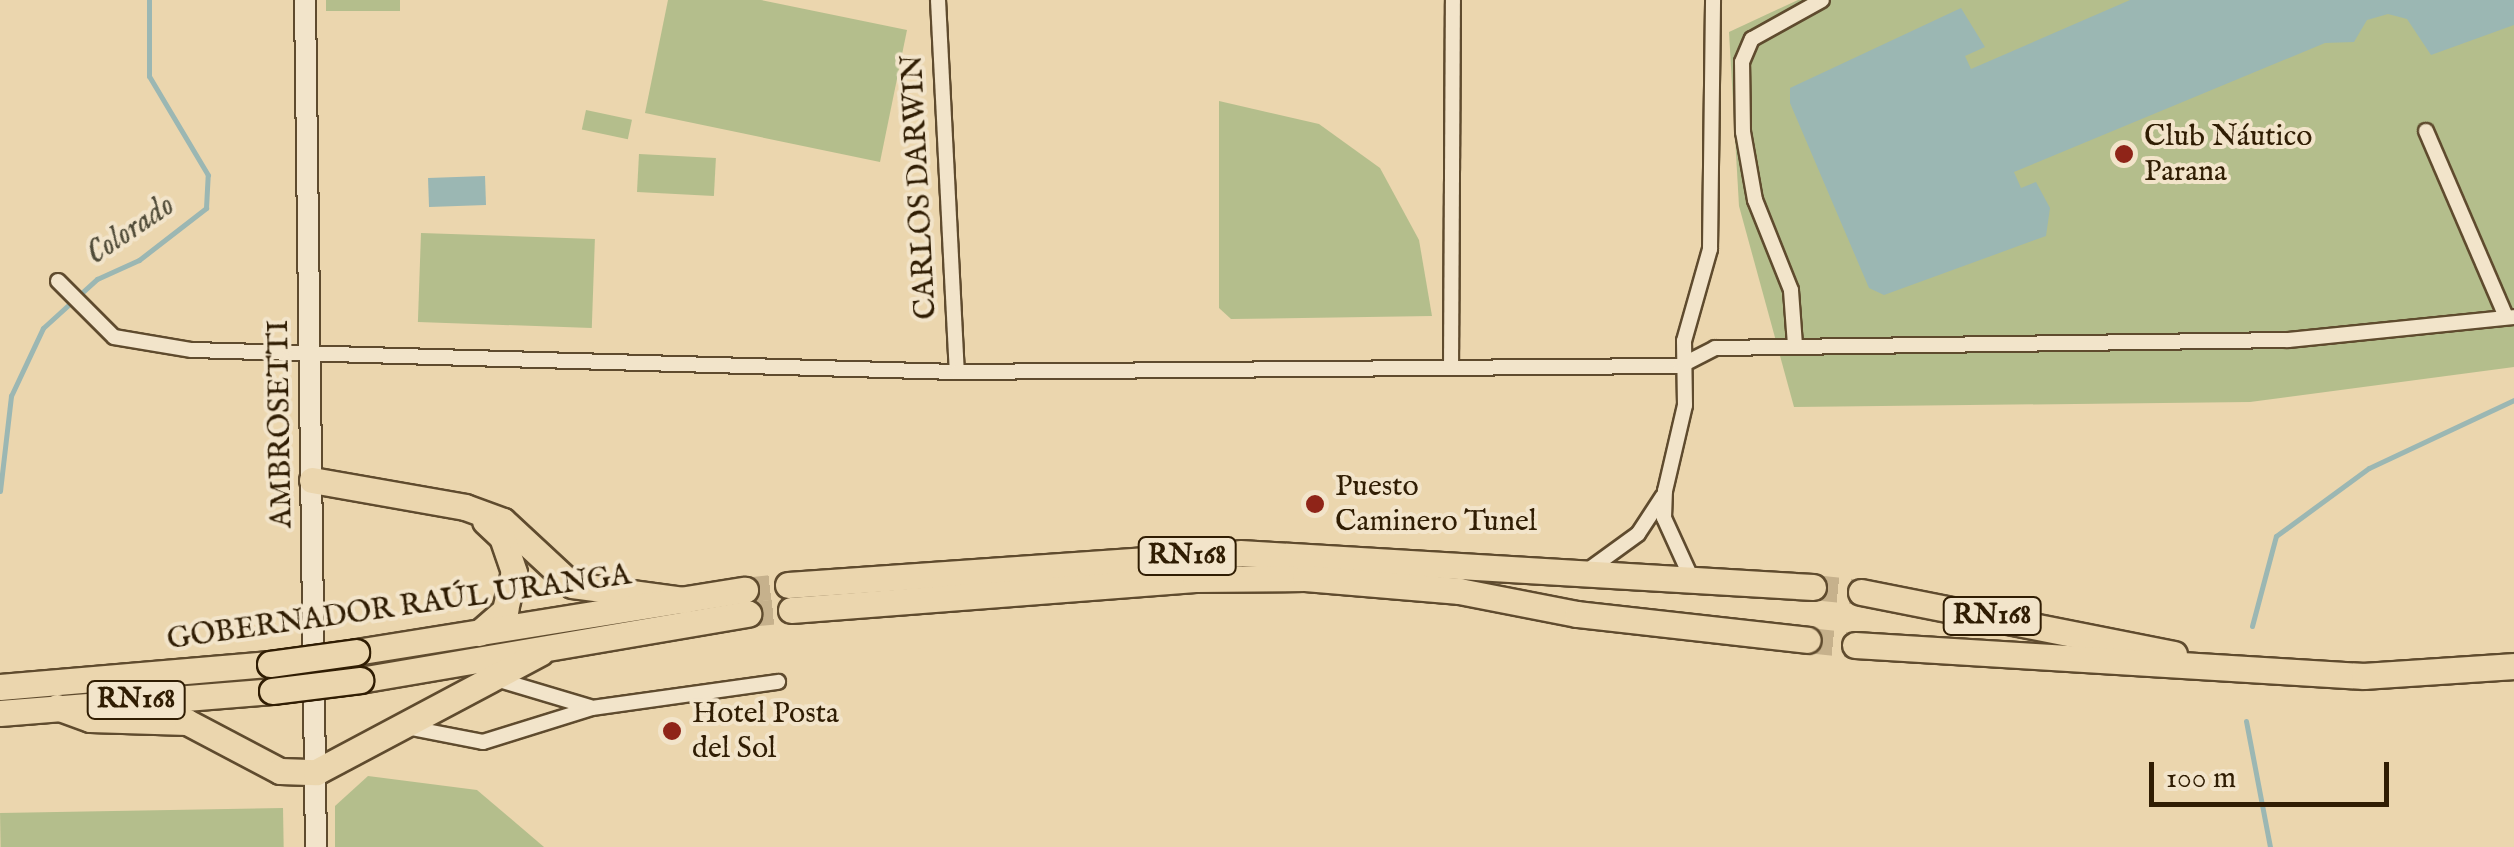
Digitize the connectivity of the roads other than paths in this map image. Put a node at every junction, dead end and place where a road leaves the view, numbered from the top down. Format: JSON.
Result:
{"nodes":[{"id":1,"x":305,"y":0,"type":"edge"},
{"id":2,"x":938,"y":0,"type":"edge"},
{"id":3,"x":1453,"y":0,"type":"edge"},
{"id":4,"x":1713,"y":0,"type":"edge"},
{"id":5,"x":1822,"y":0,"type":"edge"},
{"id":6,"x":2426,"y":130,"type":"dead end"},
{"id":7,"x":58,"y":281,"type":"dead end"},
{"id":8,"x":2510,"y":317,"type":"edge"},
{"id":9,"x":1795,"y":345,"type":"junction"},
{"id":10,"x":310,"y":354,"type":"junction"},
{"id":11,"x":1680,"y":366,"type":"junction"},
{"id":12,"x":1451,"y":368,"type":"junction"},
{"id":13,"x":958,"y":372,"type":"junction"},
{"id":14,"x":312,"y":480,"type":"junction"},
{"id":15,"x":1665,"y":491,"type":"junction"},
{"id":16,"x":465,"y":507,"type":"junction"},
{"id":17,"x":1586,"y":572,"type":"junction"},
{"id":18,"x":1690,"y":575,"type":"junction"},
{"id":19,"x":1813,"y":587,"type":"tunnel mouth"},
{"id":20,"x":1860,"y":592,"type":"tunnel mouth"},
{"id":21,"x":685,"y":600,"type":"junction"},
{"id":22,"x":1808,"y":640,"type":"tunnel mouth"},
{"id":23,"x":446,"y":641,"type":"junction"},
{"id":24,"x":1855,"y":645,"type":"tunnel mouth"},
{"id":25,"x":540,"y":652,"type":"junction"},
{"id":26,"x":2213,"y":663,"type":"junction"},
{"id":27,"x":458,"y":666,"type":"junction"},
{"id":28,"x":2514,"y":666,"type":"edge"},
{"id":29,"x":494,"y":678,"type":"junction"},
{"id":30,"x":778,"y":682,"type":"dead end"},
{"id":31,"x":4,"y":686,"type":"edge"},
{"id":32,"x":57,"y":708,"type":"junction"},
{"id":33,"x":592,"y":708,"type":"junction"},
{"id":34,"x":0,"y":713,"type":"edge"},
{"id":35,"x":406,"y":727,"type":"junction"},
{"id":36,"x":316,"y":772,"type":"junction"},
{"id":37,"x":316,"y":847,"type":"edge"}],
"edges":[{"from":1,"to":10,"type":"street","name":"AMBROSETTI"},
{"from":2,"to":13,"type":"street","name":"CARLOS DARWIN"},
{"from":3,"to":12,"type":"street"},
{"from":4,"to":11,"type":"street"},
{"from":5,"to":9,"type":"street"},
{"from":6,"to":8,"type":"street"},
{"from":7,"to":10,"type":"street"},
{"from":8,"to":9,"type":"street"},
{"from":9,"to":11,"type":"street"},
{"from":10,"to":13,"type":"street"},
{"from":10,"to":14,"type":"street","name":"AMBROSETTI"},
{"from":11,"to":12,"type":"street"},
{"from":11,"to":15,"type":"street"},
{"from":12,"to":13,"type":"street"},
{"from":14,"to":16,"type":"highway"},
{"from":14,"to":36,"type":"street","name":"AMBROSETTI"},
{"from":15,"to":17,"type":"street"},
{"from":15,"to":18,"type":"street"},
{"from":16,"to":21,"type":"highway"},
{"from":16,"to":23,"type":"highway"},
{"from":17,"to":18,"type":"highway","number":"RN168"},
{"from":17,"to":22,"type":"highway","number":"RN168"},
{"from":18,"to":19,"type":"highway","number":"RN168"},
{"from":20,"to":26,"type":"highway","number":"RN168"},
{"from":21,"to":23,"type":"highway","name":"GOBERNADOR RAÚL URANGA","number":"RN168"},
{"from":21,"to":25,"type":"highway","name":"GOBERNADOR RAÚL URANGA","number":"RN168"},
{"from":23,"to":31,"type":"highway","name":"GOBERNADOR RAÚL URANGA","number":"RN168","bridge":true},
{"from":24,"to":26,"type":"highway","number":"RN168"},
{"from":25,"to":27,"type":"highway","name":"GOBERNADOR RAÚL URANGA","number":"RN168"},
{"from":25,"to":29,"type":"highway"},
{"from":26,"to":28,"type":"highway","number":"RN168"},
{"from":27,"to":29,"type":"street"},
{"from":27,"to":32,"type":"highway","name":"GOBERNADOR RAÚL URANGA","number":"RN168","bridge":true},
{"from":29,"to":33,"type":"street"},
{"from":29,"to":35,"type":"highway"},
{"from":30,"to":33,"type":"street"},
{"from":32,"to":34,"type":"highway","name":"GOBERNADOR RAÚL URANGA","number":"RN168"},
{"from":32,"to":36,"type":"highway"},
{"from":33,"to":35,"type":"street"},
{"from":35,"to":36,"type":"highway"},
{"from":36,"to":37,"type":"street","name":"AMBROSETTI"}]}
